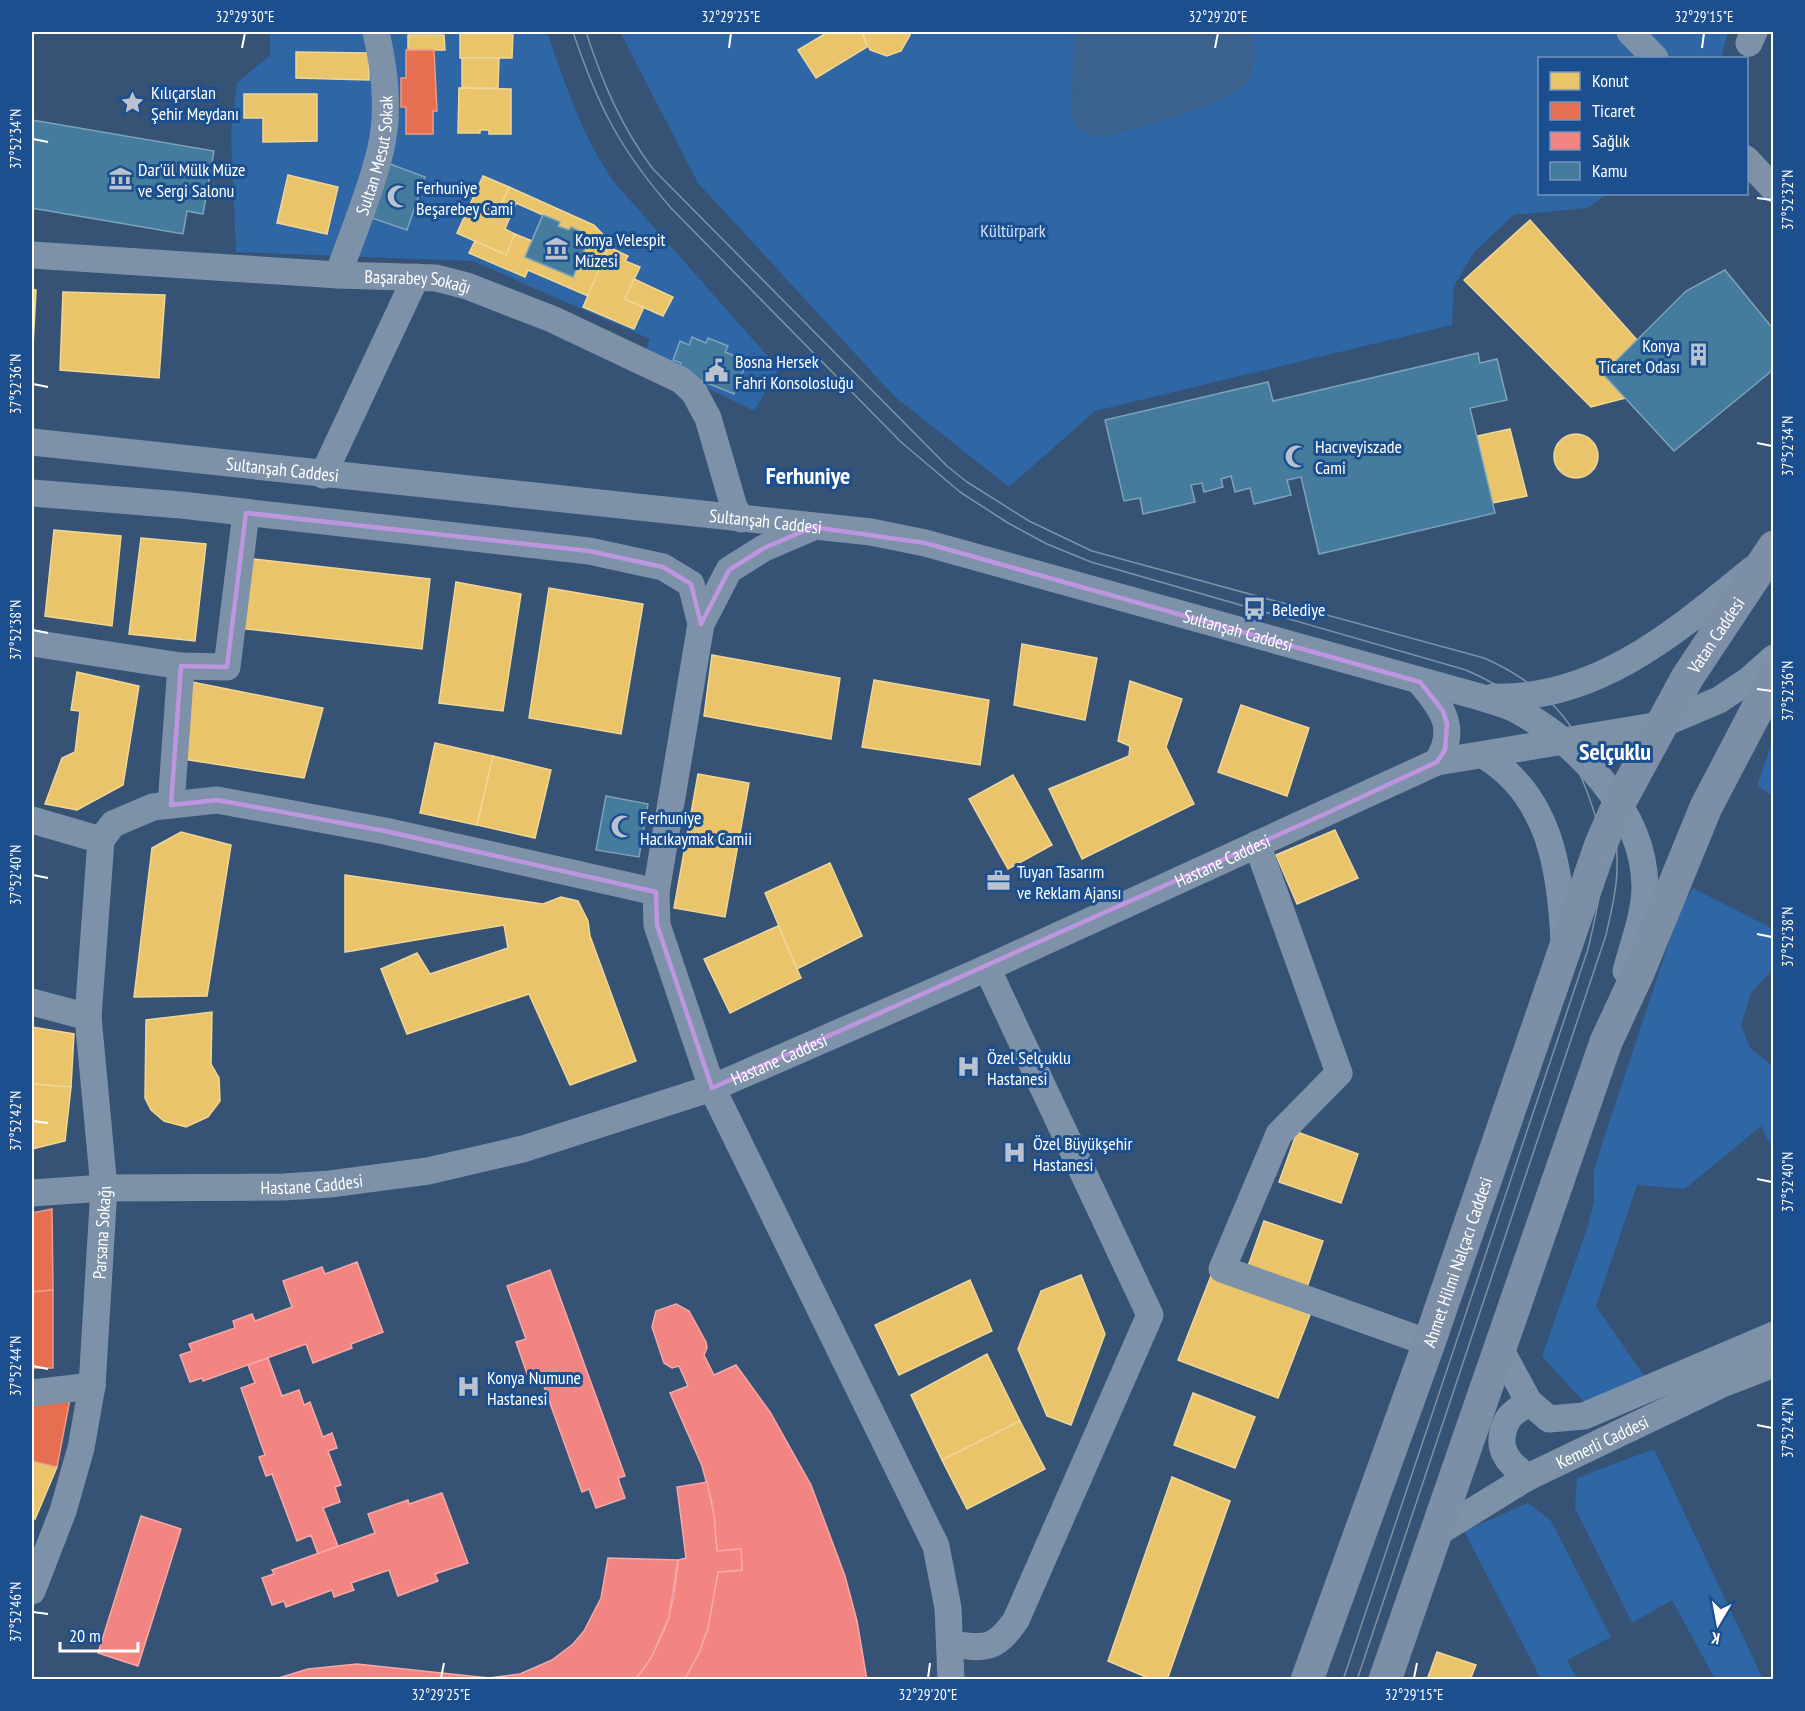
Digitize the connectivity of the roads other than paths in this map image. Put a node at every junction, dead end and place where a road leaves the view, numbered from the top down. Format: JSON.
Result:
{"nodes":[{"id":1,"x":376,"y":32,"type":"edge"},
{"id":2,"x":1630,"y":32,"type":"edge"},
{"id":3,"x":1654,"y":57,"type":"edge"},
{"id":4,"x":32,"y":255,"type":"edge"},
{"id":5,"x":338,"y":275,"type":"junction"},
{"id":6,"x":416,"y":277,"type":"junction"},
{"id":7,"x":32,"y":442,"type":"edge"},
{"id":8,"x":722,"y":473,"type":"junction"},
{"id":9,"x":323,"y":475,"type":"junction"},
{"id":10,"x":32,"y":493,"type":"edge"},
{"id":11,"x":685,"y":512,"type":"junction"},
{"id":12,"x":246,"y":513,"type":"junction"},
{"id":13,"x":741,"y":519,"type":"junction"},
{"id":14,"x":813,"y":527,"type":"junction"},
{"id":15,"x":1767,"y":554,"type":"edge"},
{"id":16,"x":701,"y":624,"type":"junction"},
{"id":17,"x":32,"y":643,"type":"edge"},
{"id":18,"x":1773,"y":658,"type":"edge"},
{"id":19,"x":181,"y":666,"type":"junction"},
{"id":20,"x":1773,"y":677,"type":"edge"},
{"id":21,"x":1420,"y":682,"type":"junction"},
{"id":22,"x":1480,"y":697,"type":"junction"},
{"id":23,"x":1660,"y":725,"type":"junction"},
{"id":24,"x":1564,"y":742,"type":"junction"},
{"id":25,"x":1483,"y":755,"type":"junction"},
{"id":26,"x":1437,"y":762,"type":"junction"},
{"id":27,"x":171,"y":805,"type":"junction"},
{"id":28,"x":1618,"y":805,"type":"junction"},
{"id":29,"x":32,"y":820,"type":"edge"},
{"id":30,"x":101,"y":840,"type":"junction"},
{"id":31,"x":1257,"y":844,"type":"junction"},
{"id":32,"x":656,"y":892,"type":"junction"},
{"id":33,"x":1564,"y":947,"type":"junction"},
{"id":34,"x":987,"y":968,"type":"junction"},
{"id":35,"x":32,"y":1002,"type":"edge"},
{"id":36,"x":88,"y":1017,"type":"junction"},
{"id":37,"x":1606,"y":1042,"type":"junction"},
{"id":38,"x":712,"y":1088,"type":"junction"},
{"id":39,"x":104,"y":1188,"type":"junction"},
{"id":40,"x":32,"y":1194,"type":"edge"},
{"id":41,"x":1773,"y":1335,"type":"edge"},
{"id":42,"x":1429,"y":1343,"type":"junction"},
{"id":43,"x":1499,"y":1347,"type":"junction"},
{"id":44,"x":1773,"y":1365,"type":"edge"},
{"id":45,"x":92,"y":1386,"type":"junction"},
{"id":46,"x":32,"y":1392,"type":"edge"},
{"id":47,"x":1528,"y":1402,"type":"junction"},
{"id":48,"x":1528,"y":1477,"type":"junction"},
{"id":49,"x":1437,"y":1533,"type":"junction"},
{"id":50,"x":32,"y":1592,"type":"edge"},
{"id":51,"x":951,"y":1644,"type":"junction"},
{"id":52,"x":951,"y":1680,"type":"edge"},
{"id":53,"x":1307,"y":1680,"type":"edge"},
{"id":54,"x":1385,"y":1680,"type":"edge"}],
"edges":[{"from":1,"to":5,"type":"street","name":"Sultan Mesut Sokak"},
{"from":2,"to":3,"type":"street"},
{"from":4,"to":5,"type":"street","name":"Başarabey Sokağı"},
{"from":5,"to":6,"type":"street","name":"Başarabey Sokağı"},
{"from":6,"to":8,"type":"street","name":"Başarabey Sokağı"},
{"from":6,"to":9,"type":"street"},
{"from":7,"to":9,"type":"street","name":"Sultanşah Caddesi"},
{"from":8,"to":11,"type":"street"},
{"from":8,"to":13,"type":"street","name":"Başarabey Sokağı"},
{"from":9,"to":11,"type":"street","name":"Sultanşah Caddesi"},
{"from":10,"to":12,"type":"street"},
{"from":11,"to":13,"type":"street","name":"Sultanşah Caddesi"},
{"from":12,"to":16,"type":"street"},
{"from":12,"to":19,"type":"street"},
{"from":13,"to":14,"type":"street","name":"Sultanşah Caddesi"},
{"from":14,"to":16,"type":"street"},
{"from":14,"to":21,"type":"street","name":"Sultanşah Caddesi"},
{"from":15,"to":22,"type":"street"},
{"from":15,"to":23,"type":"main road","name":"Vatan Caddesi"},
{"from":16,"to":32,"type":"street"},
{"from":17,"to":19,"type":"street"},
{"from":18,"to":23,"type":"street","name":"Hastane Caddesi"},
{"from":19,"to":27,"type":"street"},
{"from":20,"to":37,"type":"main road"},
{"from":21,"to":22,"type":"street","name":"Sultanşah Caddesi"},
{"from":21,"to":26,"type":"street"},
{"from":22,"to":24,"type":"street"},
{"from":23,"to":24,"type":"street","name":"Hastane Caddesi"},
{"from":23,"to":28,"type":"main road","name":"Vatan Caddesi"},
{"from":24,"to":25,"type":"street","name":"Hastane Caddesi"},
{"from":24,"to":28,"type":"street"},
{"from":25,"to":26,"type":"street","name":"Hastane Caddesi"},
{"from":25,"to":33,"type":"street"},
{"from":26,"to":31,"type":"street","name":"Hastane Caddesi"},
{"from":27,"to":30,"type":"street"},
{"from":27,"to":32,"type":"street"},
{"from":28,"to":33,"type":"main road","name":"Ahmet Hilmi Nalçacı Caddesi"},
{"from":28,"to":37,"type":"street"},
{"from":29,"to":30,"type":"street"},
{"from":30,"to":36,"type":"street","name":"Parsana Sokağı"},
{"from":31,"to":34,"type":"street","name":"Hastane Caddesi"},
{"from":31,"to":42,"type":"street"},
{"from":32,"to":38,"type":"street"},
{"from":33,"to":42,"type":"main road","name":"Ahmet Hilmi Nalçacı Caddesi"},
{"from":34,"to":38,"type":"street","name":"Hastane Caddesi"},
{"from":34,"to":51,"type":"street"},
{"from":35,"to":36,"type":"street"},
{"from":36,"to":39,"type":"street","name":"Parsana Sokağı"},
{"from":37,"to":43,"type":"main road"},
{"from":38,"to":39,"type":"street","name":"Hastane Caddesi"},
{"from":38,"to":51,"type":"street"},
{"from":39,"to":40,"type":"street","name":"Hastane Caddesi"},
{"from":39,"to":45,"type":"street","name":"Parsana Sokağı"},
{"from":41,"to":47,"type":"street","name":"Kemerli Caddesi"},
{"from":42,"to":53,"type":"main road","name":"Ahmet Hilmi Nalçacı Caddesi"},
{"from":43,"to":47,"type":"street","name":"Kemerli Caddesi"},
{"from":43,"to":49,"type":"main road"},
{"from":44,"to":48,"type":"street","name":"Kemerli Caddesi"},
{"from":45,"to":46,"type":"street"},
{"from":45,"to":50,"type":"street","name":"Parsana Sokağı"},
{"from":47,"to":48,"type":"street"},
{"from":48,"to":49,"type":"street","name":"Kemerli Caddesi"},
{"from":49,"to":54,"type":"main road"},
{"from":51,"to":52,"type":"street"}]}
